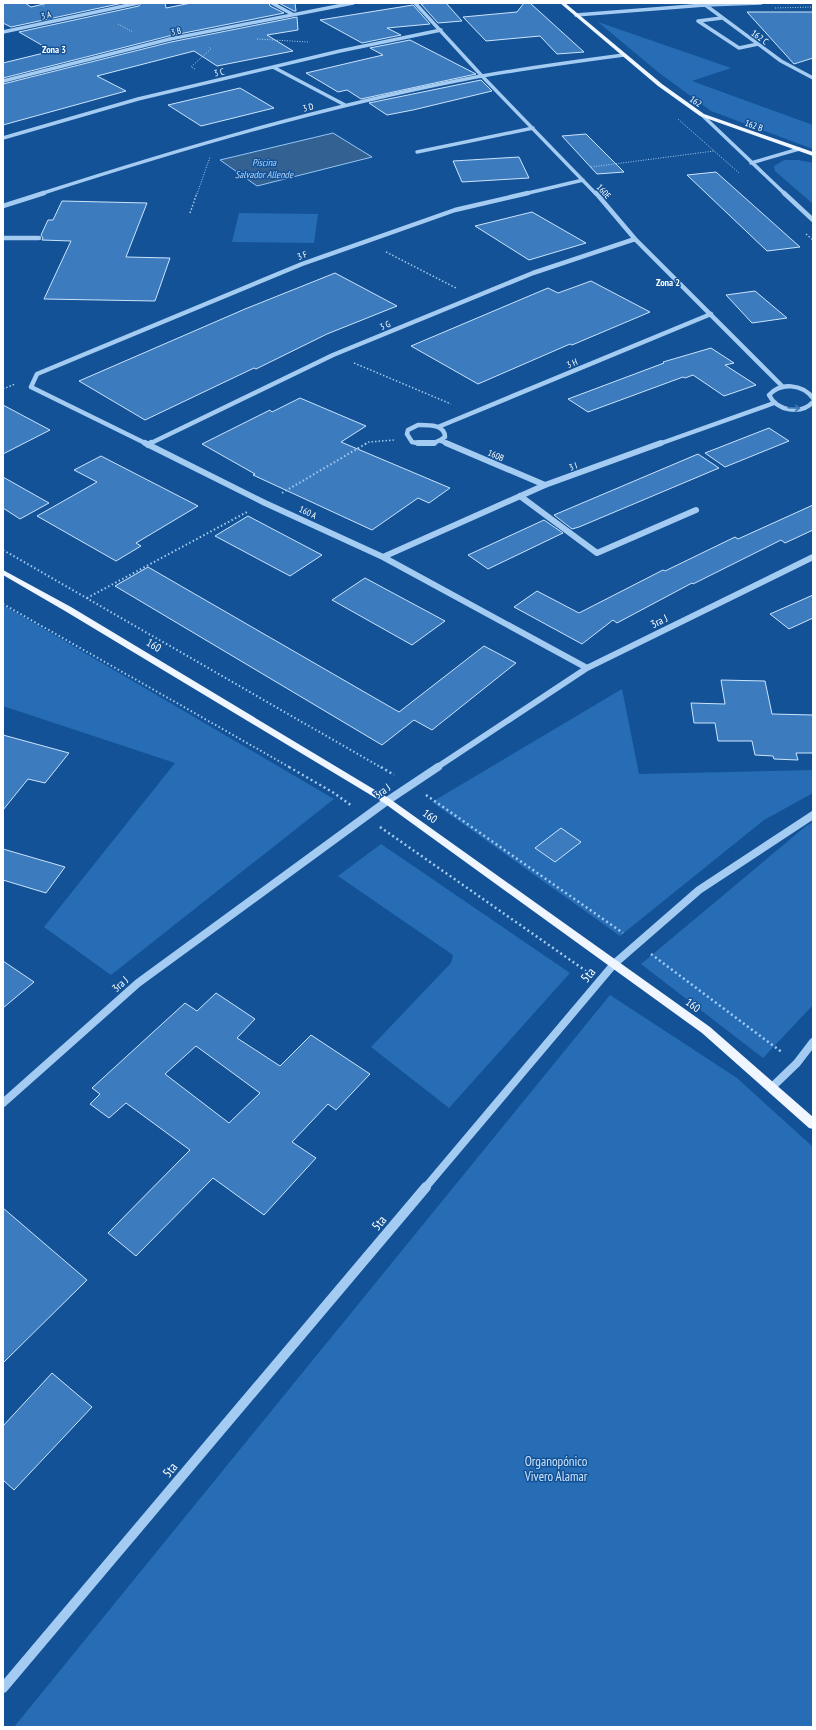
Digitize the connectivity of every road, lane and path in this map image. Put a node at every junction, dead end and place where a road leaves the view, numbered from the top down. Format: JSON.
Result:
{"nodes":[{"id":1,"x":138,"y":3,"type":"edge"},
{"id":2,"x":272,"y":3,"type":"edge"},
{"id":3,"x":353,"y":3,"type":"edge"},
{"id":4,"x":415,"y":3,"type":"edge"},
{"id":5,"x":562,"y":3,"type":"edge"},
{"id":6,"x":761,"y":3,"type":"edge"},
{"id":7,"x":703,"y":4,"type":"edge"},
{"id":8,"x":813,"y":7,"type":"edge"},
{"id":9,"x":774,"y":8,"type":"dead end"},
{"id":10,"x":97,"y":12,"type":"junction"},
{"id":11,"x":292,"y":14,"type":"junction"},
{"id":12,"x":576,"y":15,"type":"junction"},
{"id":13,"x":722,"y":18,"type":"junction"},
{"id":14,"x":232,"y":26,"type":"junction"},
{"id":15,"x":440,"y":30,"type":"junction"},
{"id":16,"x":3,"y":32,"type":"edge"},
{"id":17,"x":190,"y":35,"type":"junction"},
{"id":18,"x":314,"y":42,"type":"dead end"},
{"id":19,"x":154,"y":43,"type":"junction"},
{"id":20,"x":758,"y":44,"type":"junction"},
{"id":21,"x":624,"y":55,"type":"junction"},
{"id":22,"x":273,"y":67,"type":"junction"},
{"id":23,"x":482,"y":76,"type":"junction"},
{"id":24,"x":813,"y":78,"type":"edge"},
{"id":25,"x":3,"y":81,"type":"edge"},
{"id":26,"x":216,"y":81,"type":"junction"},
{"id":27,"x":345,"y":106,"type":"junction"},
{"id":28,"x":702,"y":115,"type":"junction"},
{"id":29,"x":677,"y":118,"type":"dead end"},
{"id":30,"x":533,"y":128,"type":"junction"},
{"id":31,"x":3,"y":138,"type":"edge"},
{"id":32,"x":215,"y":141,"type":"junction"},
{"id":33,"x":799,"y":149,"type":"junction"},
{"id":34,"x":714,"y":151,"type":"junction"},
{"id":35,"x":417,"y":152,"type":"dead end"},
{"id":36,"x":813,"y":154,"type":"edge"},
{"id":37,"x":751,"y":162,"type":"junction"},
{"id":38,"x":572,"y":169,"type":"junction"},
{"id":39,"x":743,"y":178,"type":"dead end"},
{"id":40,"x":583,"y":180,"type":"junction"},
{"id":41,"x":3,"y":206,"type":"edge"},
{"id":42,"x":190,"y":213,"type":"dead end"},
{"id":43,"x":813,"y":220,"type":"edge"},
{"id":44,"x":801,"y":230,"type":"dead end"},
{"id":45,"x":3,"y":238,"type":"edge"},
{"id":46,"x":39,"y":238,"type":"dead end"},
{"id":47,"x":635,"y":239,"type":"junction"},
{"id":48,"x":813,"y":240,"type":"edge"},
{"id":49,"x":366,"y":241,"type":"junction"},
{"id":50,"x":472,"y":296,"type":"junction"},
{"id":51,"x":712,"y":314,"type":"junction"},
{"id":52,"x":333,"y":355,"type":"junction"},
{"id":53,"x":37,"y":374,"type":"joint"},
{"id":54,"x":783,"y":387,"type":"junction"},
{"id":55,"x":813,"y":389,"type":"edge"},
{"id":56,"x":804,"y":390,"type":"junction"},
{"id":57,"x":813,"y":398,"type":"edge"},
{"id":58,"x":813,"y":402,"type":"edge"},
{"id":59,"x":774,"y":403,"type":"junction"},
{"id":60,"x":472,"y":413,"type":"junction"},
{"id":61,"x":438,"y":427,"type":"junction"},
{"id":62,"x":441,"y":441,"type":"junction"},
{"id":63,"x":148,"y":445,"type":"junction"},
{"id":64,"x":545,"y":484,"type":"junction"},
{"id":65,"x":520,"y":496,"type":"junction"},
{"id":66,"x":696,"y":510,"type":"dead end"},
{"id":67,"x":383,"y":557,"type":"junction"},
{"id":68,"x":813,"y":557,"type":"edge"},
{"id":69,"x":3,"y":572,"type":"edge"},
{"id":70,"x":3,"y":604,"type":"edge"},
{"id":71,"x":587,"y":668,"type":"junction"},
{"id":72,"x":387,"y":800,"type":"junction"},
{"id":73,"x":813,"y":815,"type":"edge"},
{"id":74,"x":365,"y":816,"type":"junction"},
{"id":75,"x":614,"y":964,"type":"junction"},
{"id":76,"x":601,"y":981,"type":"junction"},
{"id":77,"x":813,"y":1042,"type":"edge"},
{"id":78,"x":771,"y":1088,"type":"junction"},
{"id":79,"x":3,"y":1103,"type":"edge"},
{"id":80,"x":813,"y":1124,"type":"edge"},
{"id":81,"x":3,"y":1688,"type":"edge"}],
"edges":[{"from":1,"to":10,"type":"street","name":"3 A"},
{"from":2,"to":11,"type":"street"},
{"from":3,"to":11,"type":"street","name":"3 B"},
{"from":4,"to":15,"type":"street","name":"160E"},
{"from":5,"to":12,"type":"main road","name":"162"},
{"from":6,"to":7,"type":"street"},
{"from":7,"to":12,"type":"street"},
{"from":7,"to":13,"type":"street","name":"162 C"},
{"from":8,"to":9,"type":"path"},
{"from":10,"to":16,"type":"street","name":"3 A"},
{"from":10,"to":19,"type":"path"},
{"from":11,"to":14,"type":"street","name":"3 B"},
{"from":12,"to":21,"type":"main road","name":"162"},
{"from":13,"to":20,"type":"street","name":"162 C"},
{"from":13,"to":20,"type":"street"},
{"from":14,"to":17,"type":"street","name":"3 B"},
{"from":14,"to":18,"type":"path"},
{"from":15,"to":22,"type":"street","name":"3 C"},
{"from":15,"to":23,"type":"street","name":"160E"},
{"from":17,"to":19,"type":"street","name":"3 B"},
{"from":17,"to":26,"type":"path"},
{"from":19,"to":25,"type":"street","name":"3 B"},
{"from":20,"to":24,"type":"street","name":"162 C"},
{"from":21,"to":23,"type":"street","name":"3 D"},
{"from":21,"to":28,"type":"main road","name":"162"},
{"from":22,"to":26,"type":"street","name":"3 C"},
{"from":22,"to":27,"type":"street"},
{"from":23,"to":27,"type":"street","name":"3 D"},
{"from":23,"to":30,"type":"street","name":"160E"},
{"from":26,"to":31,"type":"street","name":"3 C"},
{"from":27,"to":32,"type":"street","name":"3 D"},
{"from":28,"to":33,"type":"main road","name":"162 B"},
{"from":28,"to":37,"type":"street","name":"162"},
{"from":29,"to":34,"type":"path"},
{"from":30,"to":35,"type":"street"},
{"from":30,"to":38,"type":"street","name":"160E"},
{"from":32,"to":41,"type":"street","name":"3 D"},
{"from":32,"to":42,"type":"path"},
{"from":33,"to":36,"type":"main road","name":"162 B"},
{"from":33,"to":37,"type":"street"},
{"from":34,"to":38,"type":"path"},
{"from":34,"to":39,"type":"path"},
{"from":37,"to":43,"type":"street","name":"162"},
{"from":38,"to":40,"type":"street","name":"160E"},
{"from":40,"to":47,"type":"street","name":"160E"},
{"from":40,"to":49,"type":"street","name":"3 F"},
{"from":44,"to":48,"type":"path"},
{"from":45,"to":46,"type":"street"},
{"from":47,"to":50,"type":"street","name":"3 G"},
{"from":47,"to":51,"type":"street","name":"160E"},
{"from":49,"to":50,"type":"path"},
{"from":49,"to":53,"type":"street","name":"3 F"},
{"from":50,"to":52,"type":"street","name":"3 G"},
{"from":51,"to":54,"type":"street","name":"160E"},
{"from":51,"to":60,"type":"street","name":"3 H"},
{"from":52,"to":60,"type":"path"},
{"from":52,"to":63,"type":"street","name":"3 G"},
{"from":53,"to":63,"type":"street","name":"160 A"},
{"from":54,"to":56,"type":"street"},
{"from":54,"to":59,"type":"street"},
{"from":55,"to":56,"type":"street"},
{"from":56,"to":57,"type":"street"},
{"from":59,"to":58,"type":"street","one_way":true},
{"from":59,"to":64,"type":"street","name":"3 I"},
{"from":60,"to":61,"type":"street","name":"3 H"},
{"from":61,"to":62,"type":"street"},
{"from":61,"to":62,"type":"street"},
{"from":62,"to":64,"type":"street","name":"160B"},
{"from":63,"to":67,"type":"street","name":"160 A"},
{"from":64,"to":65,"type":"street","name":"3 I"},
{"from":65,"to":66,"type":"street"},
{"from":65,"to":67,"type":"street","name":"3 I"},
{"from":67,"to":71,"type":"street","name":"160 A"},
{"from":68,"to":71,"type":"street","name":"3ra J"},
{"from":69,"to":72,"type":"main road","name":"160"},
{"from":70,"to":74,"type":"path"},
{"from":71,"to":72,"type":"street","name":"3ra J"},
{"from":72,"to":74,"type":"street","name":"3ra J"},
{"from":72,"to":75,"type":"main road","name":"160"},
{"from":73,"to":75,"type":"street","name":"5ta"},
{"from":74,"to":76,"type":"path"},
{"from":74,"to":79,"type":"street","name":"3ra J"},
{"from":75,"to":76,"type":"street","name":"5ta"},
{"from":75,"to":78,"type":"main road","name":"160"},
{"from":76,"to":81,"type":"street","name":"5ta"},
{"from":77,"to":78,"type":"street"},
{"from":78,"to":80,"type":"main road","name":"160"}]}
